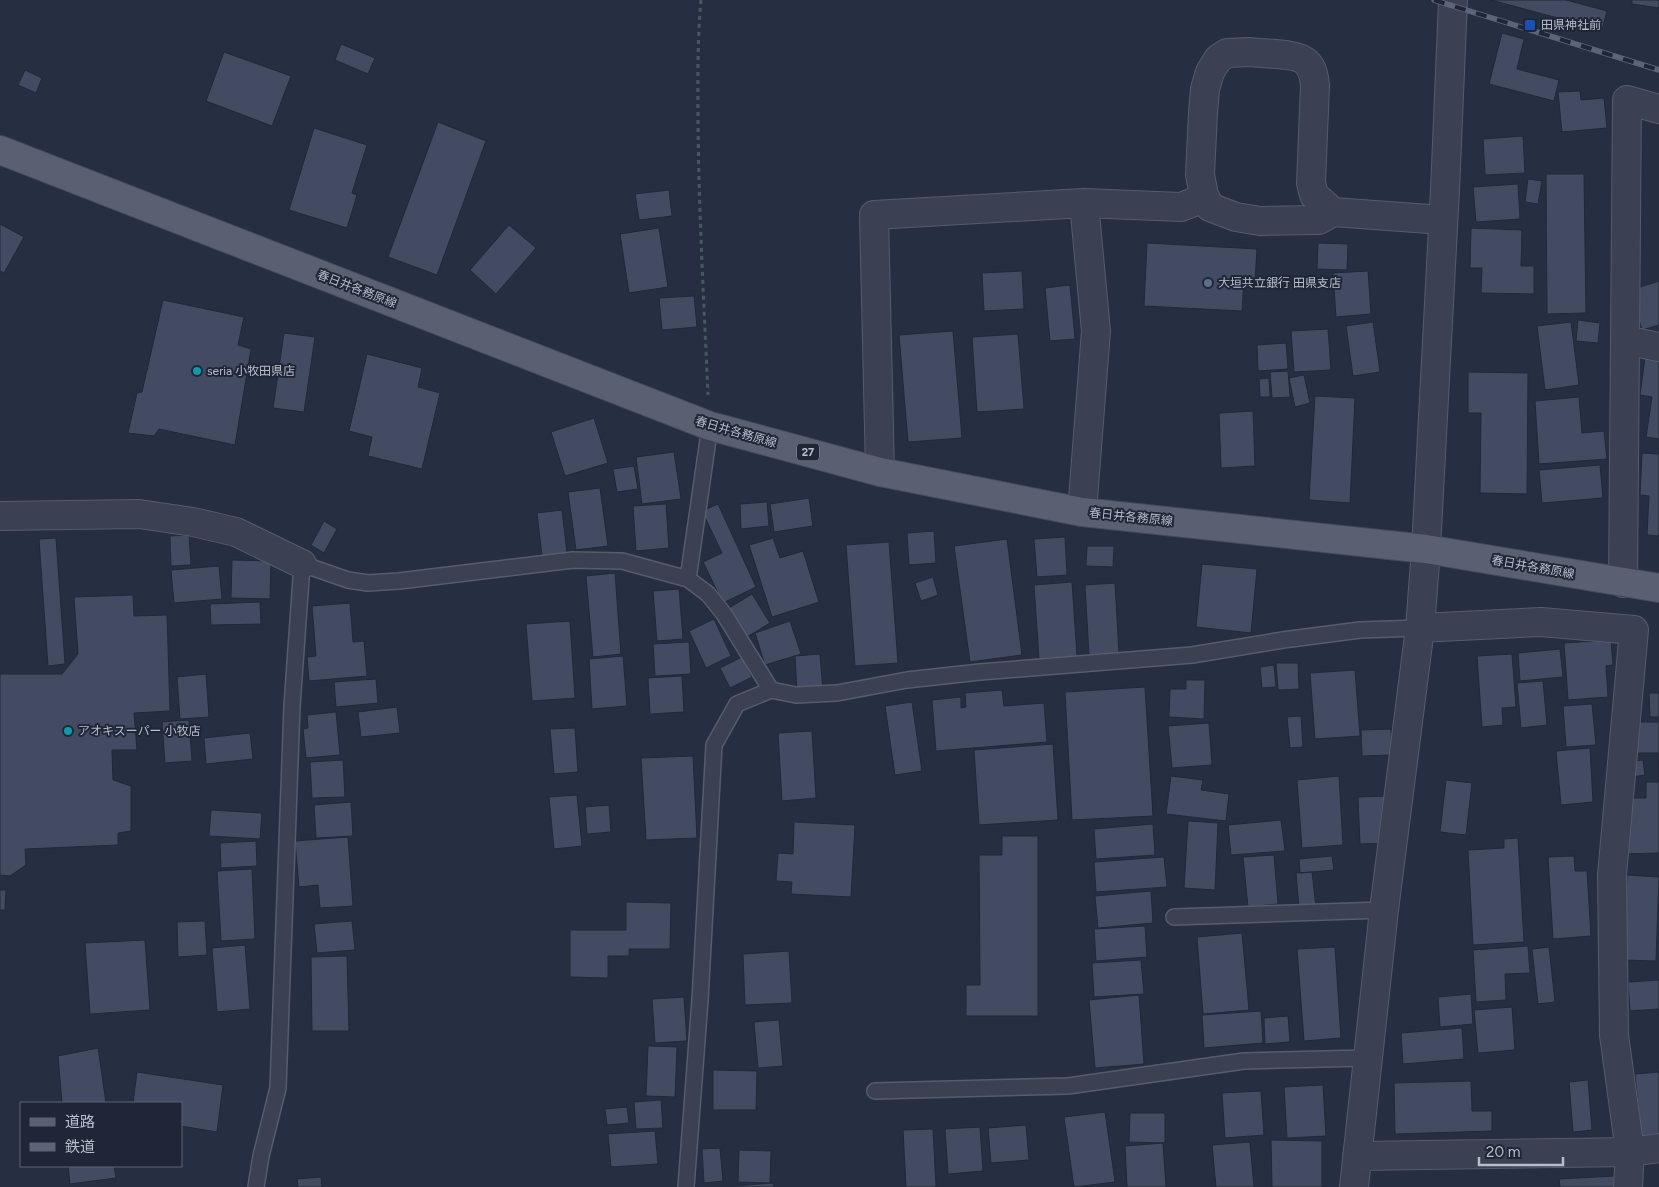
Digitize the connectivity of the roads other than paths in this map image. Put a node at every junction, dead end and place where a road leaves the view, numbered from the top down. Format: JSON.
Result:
{"nodes":[{"id":1,"x":1453,"y":0,"type":"edge"},
{"id":2,"x":1659,"y":110,"type":"edge"},
{"id":3,"x":0,"y":150,"type":"edge"},
{"id":4,"x":1204,"y":195,"type":"junction"},
{"id":5,"x":1084,"y":203,"type":"junction"},
{"id":6,"x":1333,"y":212,"type":"junction"},
{"id":7,"x":1443,"y":220,"type":"junction"},
{"id":8,"x":1625,"y":340,"type":"junction"},
{"id":9,"x":1659,"y":347,"type":"edge"},
{"id":10,"x":710,"y":426,"type":"junction"},
{"id":11,"x":880,"y":472,"type":"junction"},
{"id":12,"x":1082,"y":512,"type":"junction"},
{"id":13,"x":0,"y":516,"type":"edge"},
{"id":14,"x":1426,"y":549,"type":"junction"},
{"id":15,"x":302,"y":564,"type":"junction"},
{"id":16,"x":688,"y":579,"type":"junction"},
{"id":17,"x":1623,"y":583,"type":"junction"},
{"id":18,"x":1659,"y":588,"type":"edge"},
{"id":19,"x":1420,"y":628,"type":"junction"},
{"id":20,"x":771,"y":690,"type":"junction"},
{"id":21,"x":1384,"y":910,"type":"junction"},
{"id":22,"x":1174,"y":917,"type":"dead end"},
{"id":23,"x":1368,"y":1058,"type":"junction"},
{"id":24,"x":875,"y":1091,"type":"dead end"},
{"id":25,"x":1659,"y":1148,"type":"edge"},
{"id":26,"x":1630,"y":1152,"type":"junction"},
{"id":27,"x":1357,"y":1156,"type":"junction"},
{"id":28,"x":256,"y":1187,"type":"edge"},
{"id":29,"x":686,"y":1187,"type":"edge"},
{"id":30,"x":1354,"y":1187,"type":"edge"},
{"id":31,"x":1628,"y":1187,"type":"edge"}],
"edges":[{"from":1,"to":7,"type":"street"},
{"from":2,"to":8,"type":"street"},
{"from":3,"to":10,"type":"main road","name":"春日井各務原線","number":"27"},
{"from":4,"to":5,"type":"street"},
{"from":4,"to":6,"type":"street"},
{"from":4,"to":6,"type":"street"},
{"from":5,"to":11,"type":"street"},
{"from":5,"to":12,"type":"street"},
{"from":6,"to":7,"type":"street"},
{"from":7,"to":14,"type":"street"},
{"from":8,"to":9,"type":"street"},
{"from":8,"to":17,"type":"street"},
{"from":10,"to":11,"type":"main road","name":"春日井各務原線","number":"27"},
{"from":10,"to":16,"type":"lane"},
{"from":11,"to":12,"type":"main road","name":"春日井各務原線","number":"27"},
{"from":12,"to":14,"type":"main road","name":"春日井各務原線","number":"27"},
{"from":13,"to":15,"type":"street"},
{"from":14,"to":17,"type":"main road","name":"春日井各務原線","number":"27"},
{"from":14,"to":19,"type":"street"},
{"from":15,"to":16,"type":"lane"},
{"from":15,"to":28,"type":"lane"},
{"from":16,"to":20,"type":"lane"},
{"from":17,"to":18,"type":"main road","name":"春日井各務原線","number":"27"},
{"from":19,"to":20,"type":"lane"},
{"from":19,"to":21,"type":"street"},
{"from":19,"to":26,"type":"street"},
{"from":20,"to":29,"type":"lane"},
{"from":21,"to":22,"type":"lane"},
{"from":21,"to":23,"type":"street"},
{"from":23,"to":24,"type":"lane"},
{"from":23,"to":27,"type":"street"},
{"from":25,"to":26,"type":"street"},
{"from":26,"to":27,"type":"street"},
{"from":26,"to":31,"type":"street"},
{"from":27,"to":30,"type":"street"}]}
